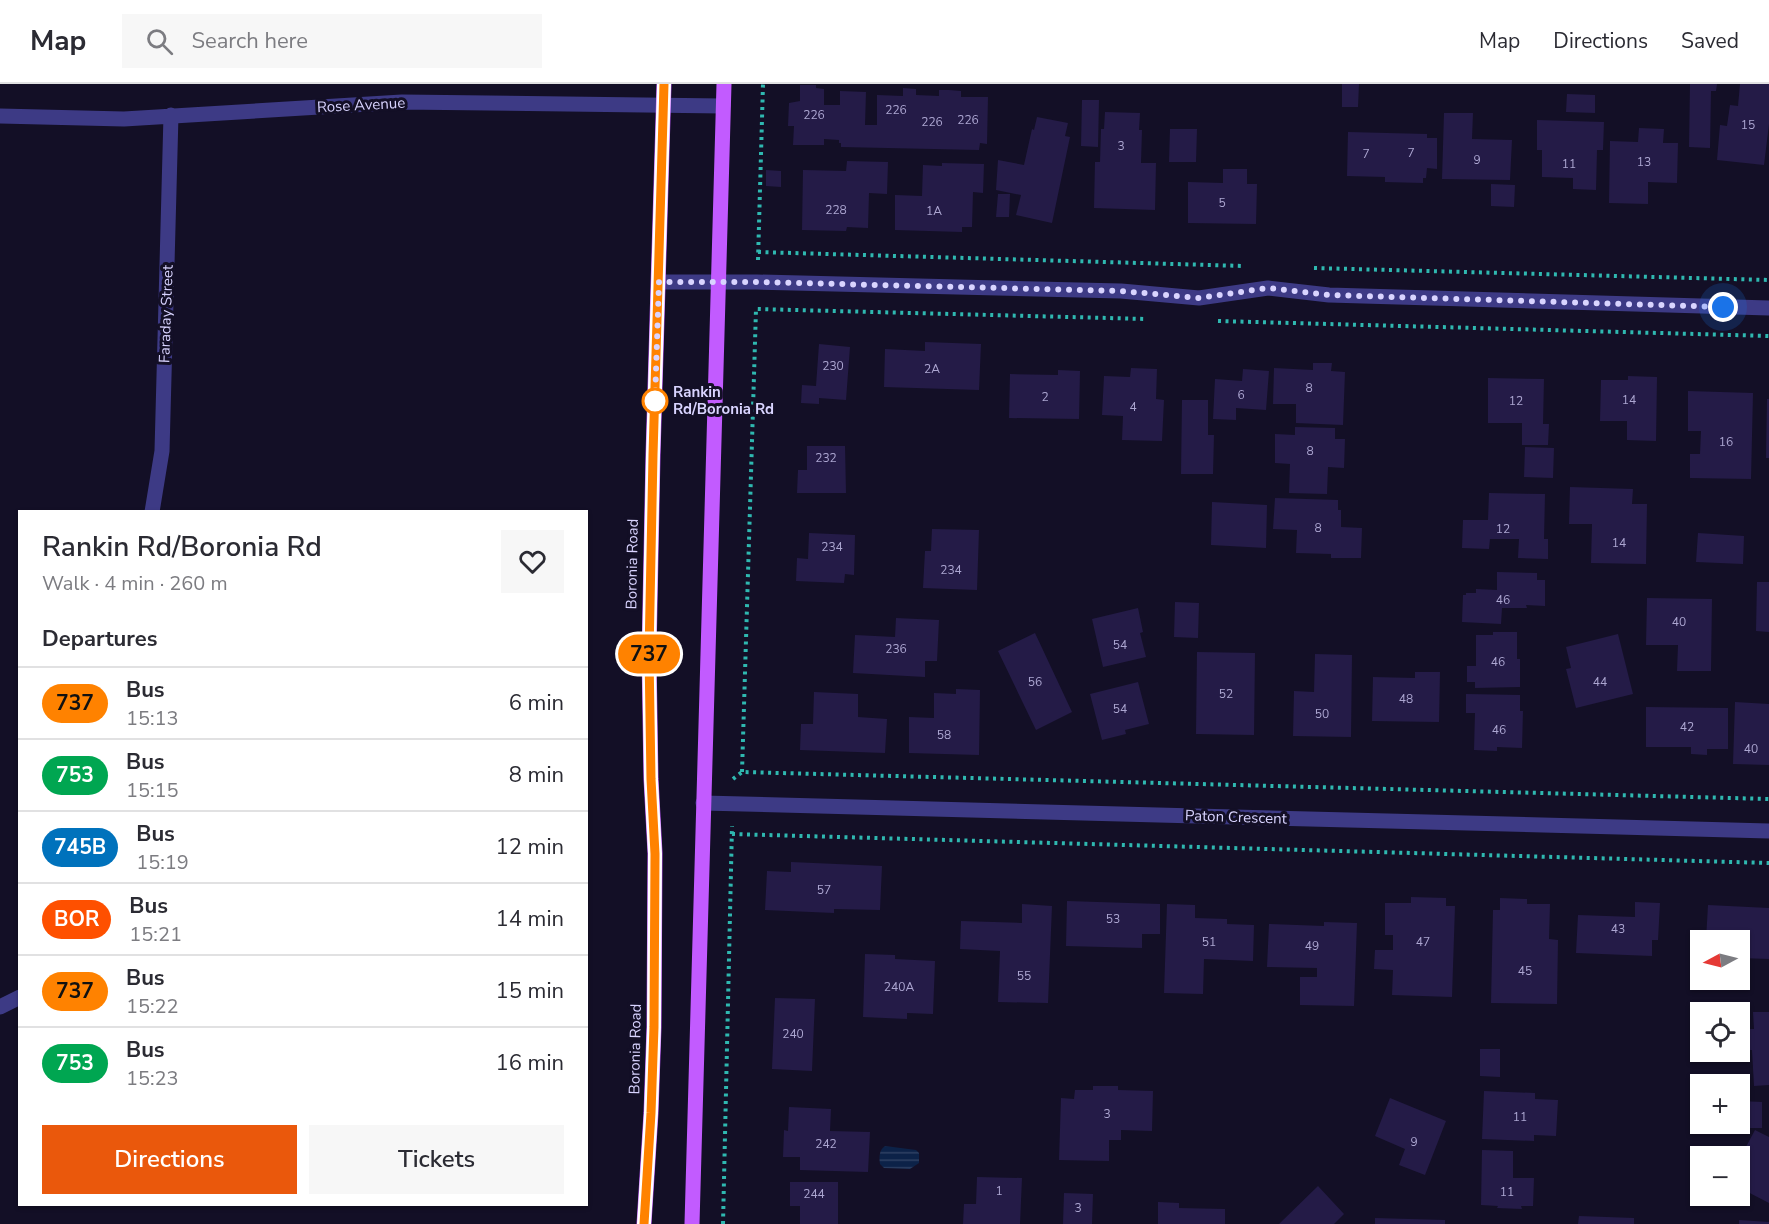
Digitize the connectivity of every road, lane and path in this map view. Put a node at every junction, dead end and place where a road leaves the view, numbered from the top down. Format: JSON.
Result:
{"nodes":[{"id":1,"x":664,"y":84,"type":"edge"},
{"id":2,"x":724,"y":84,"type":"edge"},
{"id":3,"x":762,"y":84,"type":"edge"},
{"id":4,"x":664,"y":106,"type":"junction"},
{"id":5,"x":723,"y":106,"type":"junction"},
{"id":6,"x":171,"y":115,"type":"junction"},
{"id":7,"x":0,"y":116,"type":"edge"},
{"id":8,"x":759,"y":252,"type":"dead end"},
{"id":9,"x":659,"y":282,"type":"junction"},
{"id":10,"x":719,"y":282,"type":"junction"},
{"id":11,"x":1769,"y":308,"type":"edge"},
{"id":12,"x":1152,"y":319,"type":"dead end"},
{"id":13,"x":1212,"y":321,"type":"dead end"},
{"id":14,"x":1769,"y":336,"type":"edge"},
{"id":15,"x":152,"y":510,"type":"edge"},
{"id":16,"x":742,"y":771,"type":"junction"},
{"id":17,"x":733,"y":779,"type":"dead end"},
{"id":18,"x":1769,"y":799,"type":"edge"},
{"id":19,"x":703,"y":802,"type":"junction"},
{"id":20,"x":1769,"y":831,"type":"edge"},
{"id":21,"x":1769,"y":863,"type":"edge"},
{"id":22,"x":18,"y":998,"type":"edge"},
{"id":23,"x":0,"y":1007,"type":"edge"},
{"id":24,"x":644,"y":1224,"type":"edge"},
{"id":25,"x":692,"y":1224,"type":"edge"},
{"id":26,"x":723,"y":1224,"type":"edge"}],
"edges":[{"from":1,"to":4,"type":"main road","name":"Boronia Road"},
{"from":2,"to":5,"type":"main road"},
{"from":3,"to":8,"type":"path"},
{"from":4,"to":5,"type":"street","name":"Rose Avenue"},
{"from":4,"to":6,"type":"street","name":"Rose Avenue"},
{"from":4,"to":9,"type":"main road","name":"Boronia Road"},
{"from":5,"to":10,"type":"main road"},
{"from":6,"to":7,"type":"street","name":"Rose Avenue"},
{"from":6,"to":15,"type":"street","name":"Faraday Street"},
{"from":9,"to":10,"type":"street"},
{"from":9,"to":24,"type":"main road","name":"Boronia Road"},
{"from":10,"to":11,"type":"street"},
{"from":10,"to":19,"type":"main road"},
{"from":12,"to":16,"type":"path"},
{"from":13,"to":14,"type":"path"},
{"from":16,"to":17,"type":"path"},
{"from":16,"to":18,"type":"path"},
{"from":19,"to":20,"type":"street","name":"Paton Crescent"},
{"from":19,"to":25,"type":"main road"},
{"from":21,"to":26,"type":"path"},
{"from":22,"to":23,"type":"street"}]}
